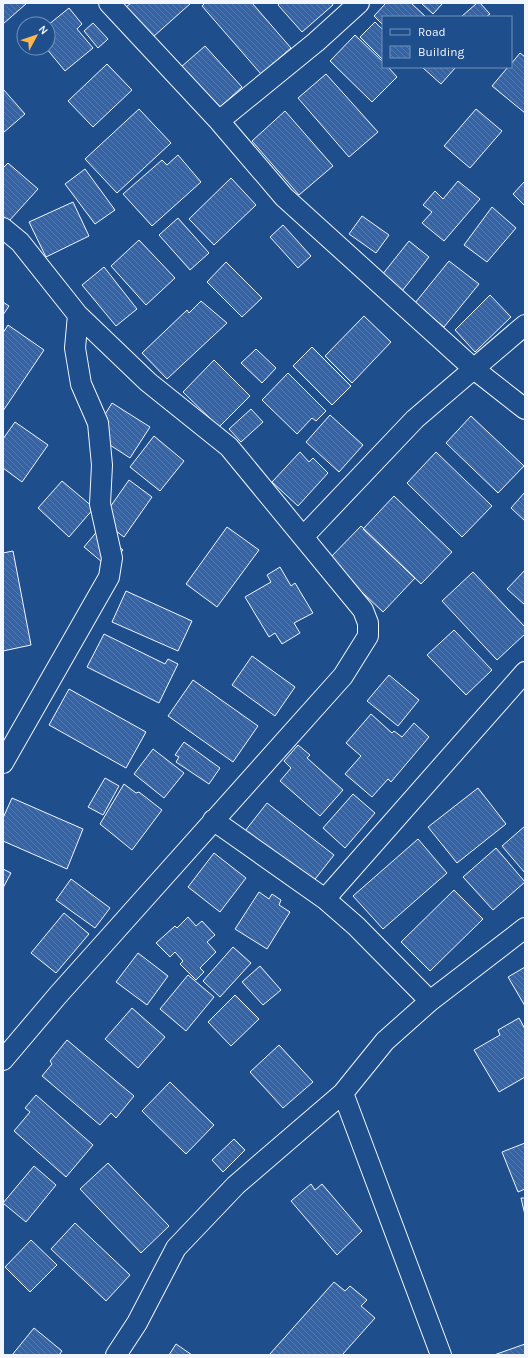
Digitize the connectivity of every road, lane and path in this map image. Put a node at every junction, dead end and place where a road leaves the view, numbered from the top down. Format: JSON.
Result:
{"nodes":[{"id":1,"x":109,"y":3,"type":"edge"},
{"id":2,"x":359,"y":3,"type":"edge"},
{"id":3,"x":220,"y":121,"type":"junction"},
{"id":4,"x":3,"y":228,"type":"edge"},
{"id":5,"x":78,"y":316,"type":"junction"},
{"id":6,"x":525,"y":325,"type":"edge"},
{"id":7,"x":474,"y":369,"type":"junction"},
{"id":8,"x":525,"y":409,"type":"edge"},
{"id":9,"x":303,"y":537,"type":"junction"},
{"id":10,"x":525,"y":672,"type":"edge"},
{"id":11,"x":3,"y":763,"type":"edge"},
{"id":12,"x":213,"y":820,"type":"junction"},
{"id":13,"x":325,"y":899,"type":"junction"},
{"id":14,"x":525,"y":928,"type":"edge"},
{"id":15,"x":430,"y":1001,"type":"junction"},
{"id":16,"x":3,"y":1060,"type":"edge"},
{"id":17,"x":343,"y":1093,"type":"junction"},
{"id":18,"x":436,"y":1353,"type":"edge"},
{"id":19,"x":116,"y":1355,"type":"edge"}],
"edges":[{"from":1,"to":3,"type":"street"},
{"from":2,"to":3,"type":"street"},
{"from":3,"to":7,"type":"street"},
{"from":4,"to":5,"type":"street"},
{"from":5,"to":9,"type":"street"},
{"from":5,"to":11,"type":"street"},
{"from":6,"to":7,"type":"street"},
{"from":7,"to":8,"type":"street"},
{"from":7,"to":9,"type":"street"},
{"from":9,"to":12,"type":"street"},
{"from":10,"to":13,"type":"street"},
{"from":12,"to":13,"type":"street"},
{"from":12,"to":16,"type":"street"},
{"from":13,"to":15,"type":"street"},
{"from":14,"to":15,"type":"street"},
{"from":15,"to":17,"type":"street"},
{"from":17,"to":18,"type":"street"},
{"from":17,"to":19,"type":"street"}]}
